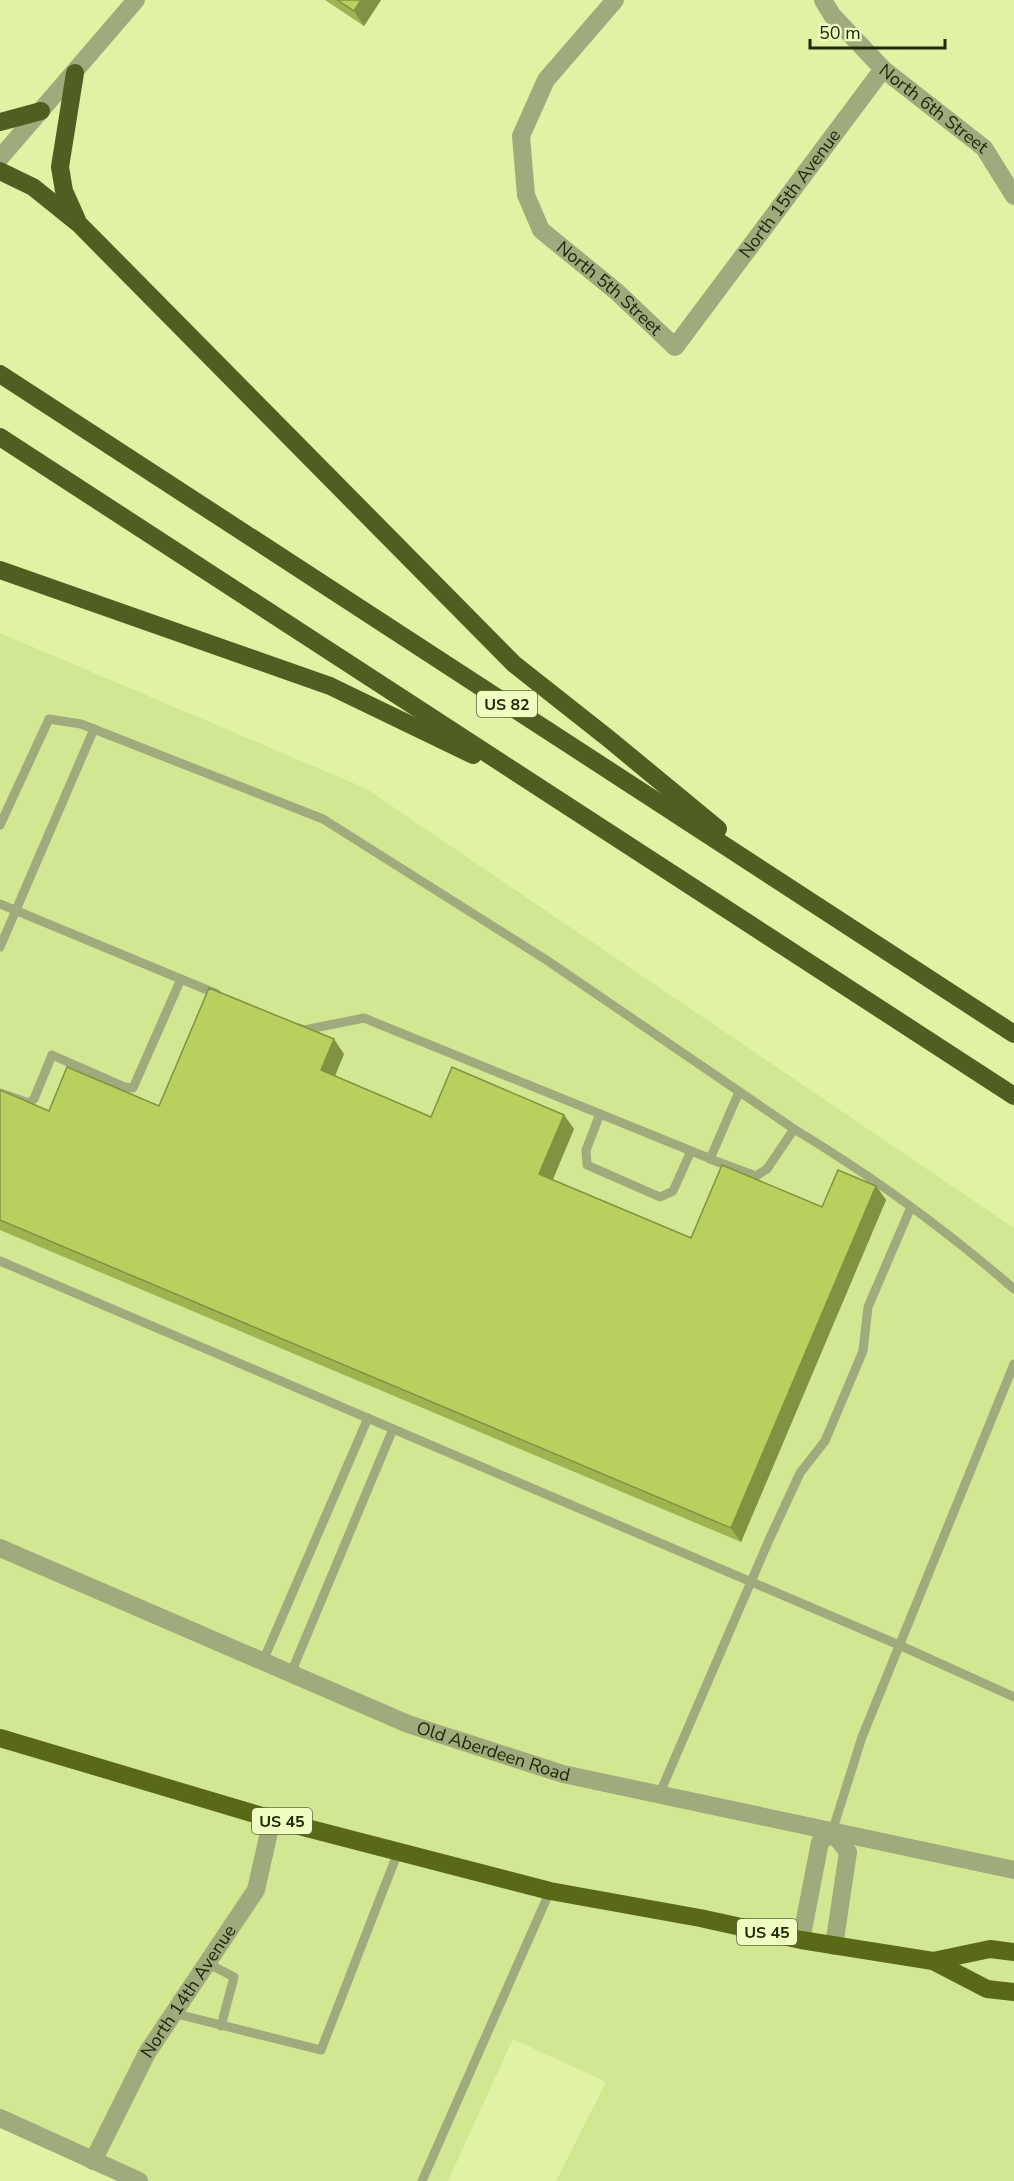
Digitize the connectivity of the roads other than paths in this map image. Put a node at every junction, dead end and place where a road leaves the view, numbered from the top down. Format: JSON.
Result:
{"nodes":[{"id":1,"x":136,"y":0,"type":"edge"},
{"id":2,"x":823,"y":0,"type":"edge"},
{"id":3,"x":609,"y":2,"type":"edge"},
{"id":4,"x":883,"y":69,"type":"junction"},
{"id":5,"x":75,"y":73,"type":"junction"},
{"id":6,"x":41,"y":111,"type":"junction"},
{"id":7,"x":0,"y":123,"type":"edge"},
{"id":8,"x":0,"y":158,"type":"edge"},
{"id":9,"x":0,"y":171,"type":"edge"},
{"id":10,"x":1014,"y":196,"type":"edge"},
{"id":11,"x":79,"y":225,"type":"junction"},
{"id":12,"x":698,"y":316,"type":"joint"},
{"id":13,"x":0,"y":374,"type":"edge"},
{"id":14,"x":0,"y":437,"type":"edge"},
{"id":15,"x":0,"y":570,"type":"edge"},
{"id":16,"x":94,"y":729,"type":"junction"},
{"id":17,"x":546,"y":790,"type":"junction"},
{"id":18,"x":0,"y":825,"type":"edge"},
{"id":19,"x":782,"y":882,"type":"junction"},
{"id":20,"x":0,"y":904,"type":"edge"},
{"id":21,"x":15,"y":910,"type":"junction"},
{"id":22,"x":0,"y":947,"type":"edge"},
{"id":23,"x":181,"y":979,"type":"junction"},
{"id":24,"x":225,"y":997,"type":"edge"},
{"id":25,"x":285,"y":1022,"type":"edge"},
{"id":26,"x":1014,"y":1034,"type":"edge"},
{"id":27,"x":739,"y":1092,"type":"junction"},
{"id":28,"x":0,"y":1093,"type":"edge"},
{"id":29,"x":1014,"y":1096,"type":"edge"},
{"id":30,"x":600,"y":1114,"type":"junction"},
{"id":31,"x":794,"y":1129,"type":"junction"},
{"id":32,"x":691,"y":1151,"type":"junction"},
{"id":33,"x":711,"y":1159,"type":"junction"},
{"id":34,"x":911,"y":1207,"type":"junction"},
{"id":35,"x":0,"y":1261,"type":"edge"},
{"id":36,"x":1014,"y":1289,"type":"edge"},
{"id":37,"x":1014,"y":1364,"type":"edge"},
{"id":38,"x":368,"y":1418,"type":"junction"},
{"id":39,"x":393,"y":1429,"type":"junction"},
{"id":40,"x":0,"y":1548,"type":"edge"},
{"id":41,"x":750,"y":1581,"type":"junction"},
{"id":42,"x":899,"y":1645,"type":"junction"},
{"id":43,"x":263,"y":1661,"type":"junction"},
{"id":44,"x":291,"y":1673,"type":"junction"},
{"id":45,"x":1014,"y":1697,"type":"edge"},
{"id":46,"x":0,"y":1738,"type":"edge"},
{"id":47,"x":659,"y":1795,"type":"junction"},
{"id":48,"x":272,"y":1819,"type":"junction"},
{"id":49,"x":832,"y":1832,"type":"junction"},
{"id":50,"x":398,"y":1852,"type":"junction"},
{"id":51,"x":1014,"y":1870,"type":"edge"},
{"id":52,"x":549,"y":1891,"type":"junction"},
{"id":53,"x":801,"y":1940,"type":"junction"},
{"id":54,"x":834,"y":1946,"type":"junction"},
{"id":55,"x":1014,"y":1952,"type":"edge"},
{"id":56,"x":933,"y":1961,"type":"junction"},
{"id":57,"x":207,"y":1963,"type":"junction"},
{"id":58,"x":1014,"y":1992,"type":"edge"},
{"id":59,"x":174,"y":2013,"type":"junction"},
{"id":60,"x":221,"y":2026,"type":"junction"},
{"id":61,"x":0,"y":2118,"type":"edge"},
{"id":62,"x":93,"y":2161,"type":"junction"},
{"id":63,"x":140,"y":2181,"type":"edge"},
{"id":64,"x":422,"y":2181,"type":"edge"}],
"edges":[{"from":1,"to":5,"type":"street"},
{"from":2,"to":4,"type":"street","name":"North 6th Street"},
{"from":3,"to":12,"type":"street","name":"North 5th Street"},
{"from":4,"to":10,"type":"street","name":"North 6th Street"},
{"from":4,"to":12,"type":"street","name":"North 15th Avenue"},
{"from":5,"to":6,"type":"street"},
{"from":5,"to":11,"type":"highway"},
{"from":6,"to":7,"type":"highway"},
{"from":6,"to":8,"type":"street"},
{"from":9,"to":11,"type":"highway"},
{"from":11,"to":19,"type":"highway"},
{"from":13,"to":19,"type":"highway","number":"US 82"},
{"from":14,"to":17,"type":"highway","number":"US 82"},
{"from":15,"to":17,"type":"highway"},
{"from":16,"to":18,"type":"lane"},
{"from":16,"to":21,"type":"lane"},
{"from":16,"to":27,"type":"lane"},
{"from":17,"to":29,"type":"highway","number":"US 82"},
{"from":19,"to":26,"type":"highway","number":"US 82"},
{"from":20,"to":21,"type":"lane"},
{"from":21,"to":22,"type":"lane"},
{"from":21,"to":23,"type":"lane"},
{"from":23,"to":24,"type":"lane"},
{"from":23,"to":28,"type":"lane"},
{"from":25,"to":30,"type":"lane"},
{"from":27,"to":31,"type":"lane"},
{"from":27,"to":33,"type":"lane"},
{"from":30,"to":32,"type":"lane"},
{"from":30,"to":32,"type":"lane"},
{"from":31,"to":33,"type":"lane"},
{"from":31,"to":34,"type":"lane"},
{"from":32,"to":33,"type":"lane"},
{"from":34,"to":36,"type":"lane"},
{"from":34,"to":41,"type":"lane"},
{"from":35,"to":38,"type":"lane"},
{"from":37,"to":42,"type":"lane"},
{"from":38,"to":39,"type":"lane"},
{"from":38,"to":43,"type":"lane"},
{"from":39,"to":41,"type":"lane"},
{"from":39,"to":44,"type":"lane"},
{"from":40,"to":43,"type":"street","name":"Old Aberdeen Road"},
{"from":41,"to":42,"type":"lane"},
{"from":41,"to":47,"type":"lane"},
{"from":42,"to":45,"type":"lane"},
{"from":42,"to":49,"type":"lane"},
{"from":43,"to":44,"type":"street","name":"Old Aberdeen Road"},
{"from":44,"to":47,"type":"street","name":"Old Aberdeen Road"},
{"from":46,"to":48,"type":"highway","number":"US 45"},
{"from":47,"to":49,"type":"street","name":"Old Aberdeen Road"},
{"from":48,"to":50,"type":"highway","number":"US 45"},
{"from":48,"to":57,"type":"street","name":"North 14th Avenue"},
{"from":49,"to":51,"type":"street","name":"Old Aberdeen Road"},
{"from":49,"to":53,"type":"street"},
{"from":49,"to":54,"type":"street"},
{"from":50,"to":52,"type":"highway","number":"US 45"},
{"from":50,"to":60,"type":"lane"},
{"from":52,"to":53,"type":"highway","number":"US 45"},
{"from":52,"to":64,"type":"lane"},
{"from":53,"to":54,"type":"highway","number":"US 45"},
{"from":54,"to":56,"type":"highway","number":"US 45"},
{"from":55,"to":56,"type":"highway","number":"US 45"},
{"from":56,"to":58,"type":"highway","number":"US 45"},
{"from":57,"to":59,"type":"street","name":"North 14th Avenue"},
{"from":57,"to":60,"type":"lane"},
{"from":59,"to":60,"type":"lane"},
{"from":59,"to":62,"type":"street","name":"North 14th Avenue"},
{"from":61,"to":62,"type":"street"},
{"from":62,"to":63,"type":"street"}]}
